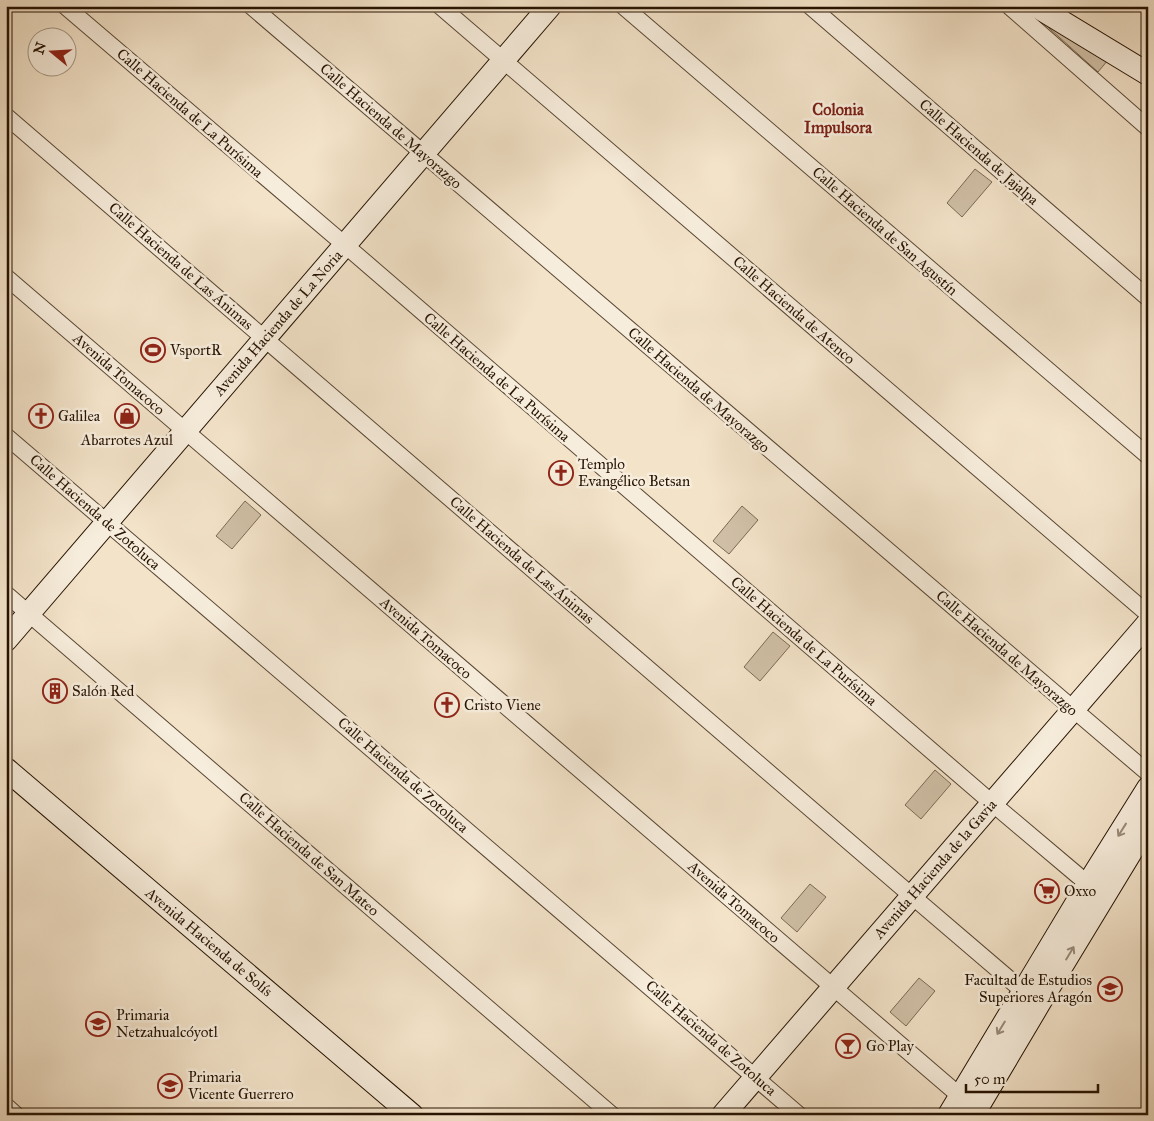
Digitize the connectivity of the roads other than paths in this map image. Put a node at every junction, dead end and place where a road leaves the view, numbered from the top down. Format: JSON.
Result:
{"nodes":[{"id":1,"x":65,"y":6,"type":"edge"},
{"id":2,"x":251,"y":6,"type":"edge"},
{"id":3,"x":440,"y":6,"type":"edge"},
{"id":4,"x":550,"y":6,"type":"edge"},
{"id":5,"x":623,"y":6,"type":"edge"},
{"id":6,"x":810,"y":6,"type":"edge"},
{"id":7,"x":1009,"y":6,"type":"edge"},
{"id":8,"x":1036,"y":6,"type":"edge"},
{"id":9,"x":504,"y":60,"type":"junction"},
{"id":10,"x":1148,"y":74,"type":"edge"},
{"id":11,"x":6,"y":116,"type":"edge"},
{"id":12,"x":1148,"y":128,"type":"edge"},
{"id":13,"x":424,"y":154,"type":"junction"},
{"id":14,"x":345,"y":245,"type":"junction"},
{"id":15,"x":6,"y":278,"type":"edge"},
{"id":16,"x":1148,"y":298,"type":"edge"},
{"id":17,"x":265,"y":338,"type":"junction"},
{"id":18,"x":185,"y":431,"type":"junction"},
{"id":19,"x":6,"y":436,"type":"edge"},
{"id":20,"x":1148,"y":456,"type":"edge"},
{"id":21,"x":107,"y":522,"type":"junction"},
{"id":22,"x":6,"y":594,"type":"edge"},
{"id":23,"x":29,"y":613,"type":"junction"},
{"id":24,"x":1148,"y":614,"type":"edge"},
{"id":25,"x":1148,"y":623,"type":"edge"},
{"id":26,"x":6,"y":640,"type":"edge"},
{"id":27,"x":1073,"y":709,"type":"junction"},
{"id":28,"x":6,"y":769,"type":"edge"},
{"id":29,"x":1148,"y":773,"type":"edge"},
{"id":30,"x":1148,"y":788,"type":"edge"},
{"id":31,"x":992,"y":804,"type":"junction"},
{"id":32,"x":1148,"y":824,"type":"edge"},
{"id":33,"x":1088,"y":884,"type":"junction"},
{"id":34,"x":912,"y":896,"type":"junction"},
{"id":35,"x":833,"y":987,"type":"junction"},
{"id":36,"x":1032,"y":996,"type":"junction"},
{"id":37,"x":756,"y":1077,"type":"junction"},
{"id":38,"x":960,"y":1096,"type":"junction"},
{"id":39,"x":6,"y":1106,"type":"edge"},
{"id":40,"x":16,"y":1115,"type":"edge"},
{"id":41,"x":412,"y":1115,"type":"edge"},
{"id":42,"x":612,"y":1115,"type":"edge"},
{"id":43,"x":723,"y":1115,"type":"edge"},
{"id":44,"x":800,"y":1115,"type":"edge"},
{"id":45,"x":949,"y":1115,"type":"edge"},
{"id":46,"x":973,"y":1115,"type":"edge"}],
"edges":[{"from":1,"to":14,"type":"street","name":"Calle Hacienda de La Purísima"},
{"from":2,"to":13,"type":"street","name":"Calle Hacienda de Mayorazgo"},
{"from":3,"to":9,"type":"street","name":"Calle Hacienda de Atenco"},
{"from":4,"to":9,"type":"street","name":"Avenida Hacienda de La Noria"},
{"from":5,"to":20,"type":"street","name":"Calle Hacienda de San Agustín"},
{"from":6,"to":16,"type":"street","name":"Calle Hacienda de Jajalpa"},
{"from":7,"to":12,"type":"street"},
{"from":8,"to":10,"type":"street"},
{"from":9,"to":13,"type":"street","name":"Avenida Hacienda de La Noria"},
{"from":9,"to":24,"type":"street","name":"Calle Hacienda de Atenco"},
{"from":11,"to":17,"type":"street","name":"Calle Hacienda de Las Ánimas"},
{"from":13,"to":14,"type":"street","name":"Avenida Hacienda de La Noria"},
{"from":13,"to":27,"type":"street","name":"Calle Hacienda de Mayorazgo"},
{"from":14,"to":17,"type":"street","name":"Avenida Hacienda de La Noria"},
{"from":14,"to":31,"type":"street","name":"Calle Hacienda de La Purísima"},
{"from":15,"to":18,"type":"street","name":"Avenida Tomacoco"},
{"from":17,"to":18,"type":"street","name":"Avenida Hacienda de La Noria"},
{"from":17,"to":34,"type":"street","name":"Calle Hacienda de Las Ánimas"},
{"from":18,"to":21,"type":"street","name":"Avenida Hacienda de La Noria"},
{"from":18,"to":35,"type":"street","name":"Avenida Tomacoco"},
{"from":19,"to":21,"type":"street","name":"Calle Hacienda de Zotoluca"},
{"from":21,"to":23,"type":"street","name":"Avenida Hacienda de La Noria"},
{"from":21,"to":37,"type":"street","name":"Calle Hacienda de Zotoluca"},
{"from":22,"to":23,"type":"street","name":"Calle Hacienda de San Mateo"},
{"from":23,"to":26,"type":"street","name":"Avenida Hacienda de La Noria"},
{"from":23,"to":42,"type":"street","name":"Calle Hacienda de San Mateo"},
{"from":25,"to":27,"type":"street","name":"Avenida Hacienda de la Gavia"},
{"from":27,"to":29,"type":"street","name":"Calle Hacienda de Mayorazgo"},
{"from":27,"to":31,"type":"street","name":"Avenida Hacienda de la Gavia"},
{"from":28,"to":41,"type":"street","name":"Avenida Hacienda de Solís"},
{"from":30,"to":33,"type":"street","one_way":true},
{"from":31,"to":33,"type":"street","name":"Calle Hacienda de La Purísima"},
{"from":31,"to":34,"type":"street","name":"Avenida Hacienda de la Gavia"},
{"from":36,"to":32,"type":"street","one_way":true},
{"from":33,"to":36,"type":"street"},
{"from":34,"to":35,"type":"street","name":"Avenida Hacienda de la Gavia"},
{"from":34,"to":36,"type":"street","name":"Calle Hacienda de Las Ánimas"},
{"from":35,"to":37,"type":"street","name":"Avenida Hacienda de la Gavia"},
{"from":35,"to":38,"type":"street","name":"Avenida Tomacoco"},
{"from":36,"to":38,"type":"street","one_way":true},
{"from":36,"to":46,"type":"street"},
{"from":37,"to":43,"type":"street","name":"Avenida Hacienda de la Gavia"},
{"from":37,"to":44,"type":"street","name":"Calle Hacienda de Zotoluca"},
{"from":38,"to":45,"type":"street"},
{"from":39,"to":40,"type":"street"}]}
